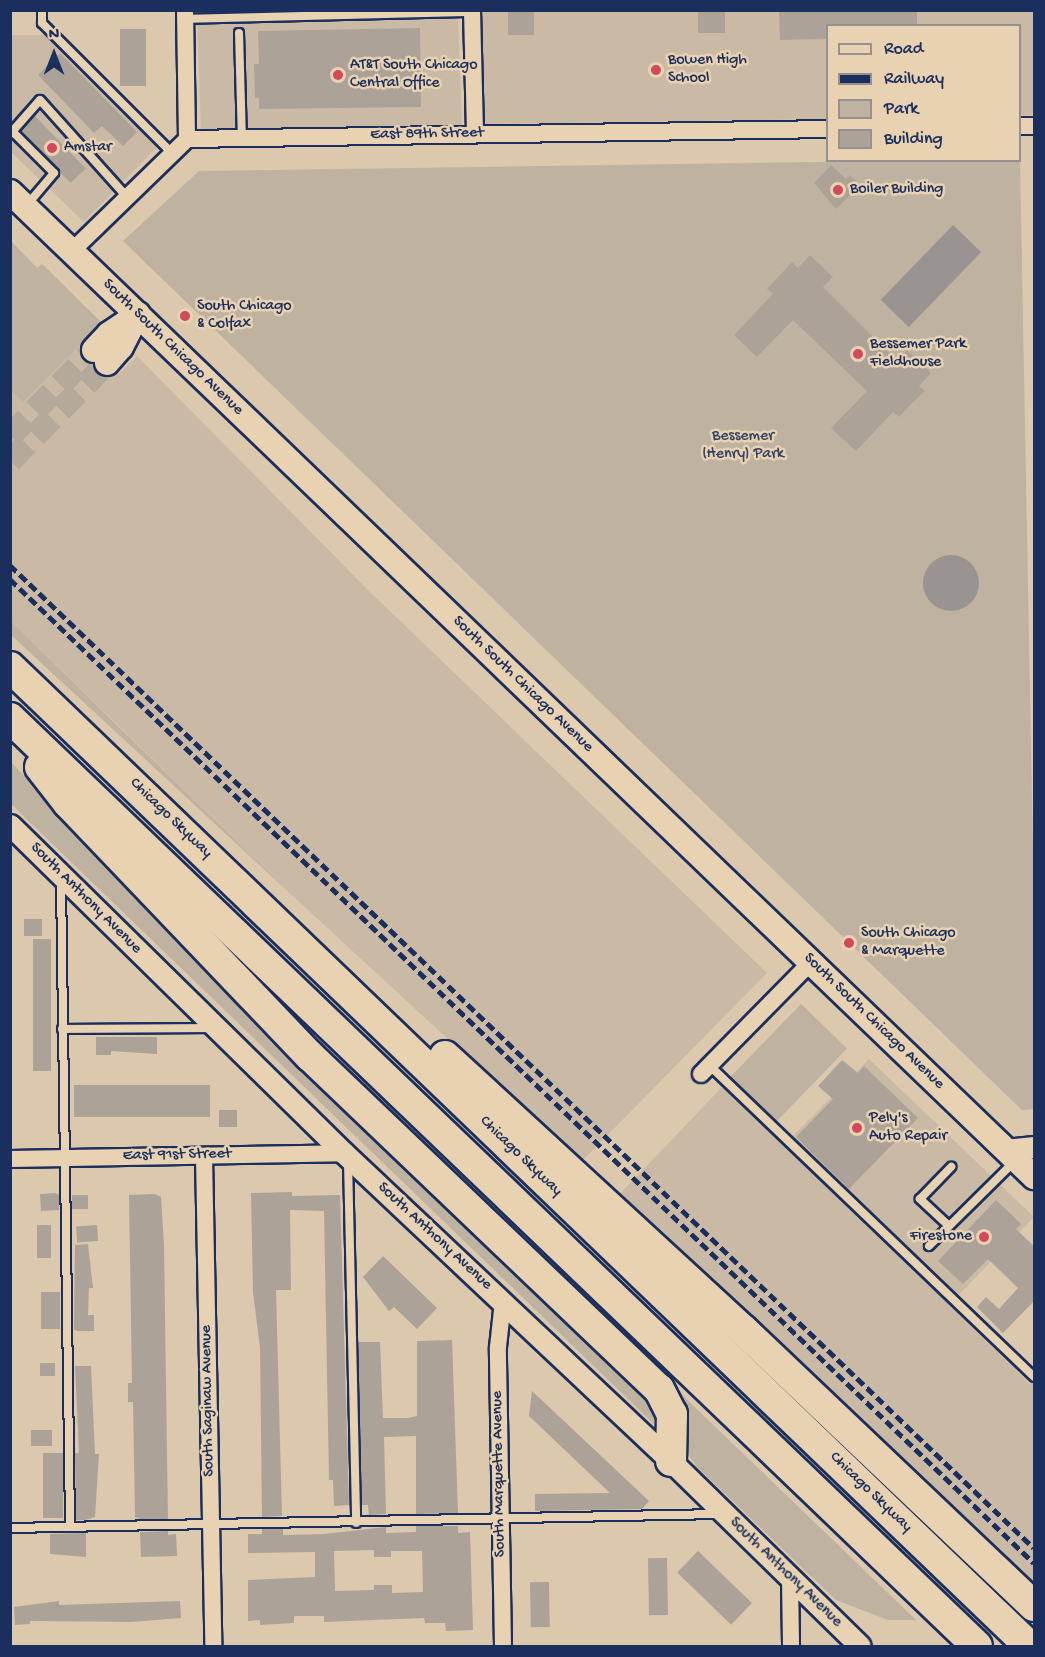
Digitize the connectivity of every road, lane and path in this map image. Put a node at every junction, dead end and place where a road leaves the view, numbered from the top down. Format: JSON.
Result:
{"nodes":[{"id":1,"x":42,"y":10,"type":"edge"},
{"id":2,"x":472,"y":11,"type":"edge"},
{"id":3,"x":329,"y":13,"type":"edge"},
{"id":4,"x":185,"y":15,"type":"edge"},
{"id":5,"x":239,"y":33,"type":"dead end"},
{"id":6,"x":826,"y":129,"type":"edge"},
{"id":7,"x":12,"y":133,"type":"edge"},
{"id":8,"x":475,"y":135,"type":"junction"},
{"id":9,"x":242,"y":138,"type":"junction"},
{"id":10,"x":187,"y":139,"type":"junction"},
{"id":11,"x":172,"y":153,"type":"junction"},
{"id":12,"x":127,"y":197,"type":"junction"},
{"id":13,"x":18,"y":199,"type":"edge"},
{"id":14,"x":72,"y":251,"type":"junction"},
{"id":15,"x":138,"y":314,"type":"junction"},
{"id":16,"x":101,"y":357,"type":"tunnel mouth"},
{"id":17,"x":10,"y":667,"type":"edge"},
{"id":18,"x":10,"y":718,"type":"edge"},
{"id":19,"x":10,"y":729,"type":"edge"},
{"id":20,"x":10,"y":825,"type":"edge"},
{"id":21,"x":227,"y":874,"type":"junction"},
{"id":22,"x":61,"y":875,"type":"junction"},
{"id":23,"x":811,"y":962,"type":"junction"},
{"id":24,"x":217,"y":1028,"type":"junction"},
{"id":25,"x":62,"y":1029,"type":"junction"},
{"id":26,"x":705,"y":1070,"type":"joint"},
{"id":27,"x":1018,"y":1152,"type":"edge"},
{"id":28,"x":346,"y":1155,"type":"junction"},
{"id":29,"x":204,"y":1156,"type":"junction"},
{"id":30,"x":63,"y":1159,"type":"junction"},
{"id":31,"x":10,"y":1160,"type":"edge"},
{"id":32,"x":951,"y":1167,"type":"dead end"},
{"id":33,"x":1035,"y":1177,"type":"edge"},
{"id":34,"x":949,"y":1226,"type":"junction"},
{"id":35,"x":929,"y":1246,"type":"dead end"},
{"id":36,"x":503,"y":1301,"type":"junction"},
{"id":37,"x":1035,"y":1377,"type":"edge"},
{"id":38,"x":671,"y":1461,"type":"junction"},
{"id":39,"x":724,"y":1514,"type":"junction"},
{"id":40,"x":501,"y":1521,"type":"junction"},
{"id":41,"x":356,"y":1523,"type":"junction"},
{"id":42,"x":211,"y":1526,"type":"junction"},
{"id":43,"x":70,"y":1527,"type":"junction"},
{"id":44,"x":10,"y":1528,"type":"edge"},
{"id":45,"x":790,"y":1579,"type":"junction"},
{"id":46,"x":1035,"y":1606,"type":"edge"},
{"id":47,"x":213,"y":1647,"type":"edge"},
{"id":48,"x":503,"y":1647,"type":"edge"},
{"id":49,"x":790,"y":1647,"type":"edge"},
{"id":50,"x":860,"y":1647,"type":"edge"},
{"id":51,"x":977,"y":1647,"type":"edge"},
{"id":52,"x":1029,"y":1647,"type":"edge"}],
"edges":[{"from":1,"to":11,"type":"lane"},
{"from":2,"to":3,"type":"lane"},
{"from":2,"to":8,"type":"street"},
{"from":3,"to":4,"type":"lane"},
{"from":4,"to":10,"type":"street"},
{"from":5,"to":9,"type":"lane"},
{"from":6,"to":8,"type":"street","name":"East 89th Street"},
{"from":7,"to":12,"type":"lane"},
{"from":7,"to":13,"type":"lane"},
{"from":8,"to":9,"type":"street","name":"East 89th Street"},
{"from":9,"to":10,"type":"street","name":"East 89th Street"},
{"from":10,"to":11,"type":"street"},
{"from":11,"to":12,"type":"street"},
{"from":12,"to":14,"type":"street"},
{"from":13,"to":14,"type":"main road","name":"South South Chicago Avenue"},
{"from":14,"to":15,"type":"main road","name":"South South Chicago Avenue"},
{"from":15,"to":16,"type":"main road"},
{"from":15,"to":23,"type":"main road","name":"South South Chicago Avenue"},
{"from":17,"to":21,"type":"highway","name":"Chicago Skyway"},
{"from":18,"to":51,"type":"highway"},
{"from":19,"to":38,"type":"highway"},
{"from":20,"to":22,"type":"street","name":"South Anthony Avenue"},
{"from":21,"to":46,"type":"highway"},
{"from":21,"to":52,"type":"highway","name":"Chicago Skyway"},
{"from":22,"to":24,"type":"street","name":"South Anthony Avenue"},
{"from":22,"to":25,"type":"lane"},
{"from":23,"to":26,"type":"street"},
{"from":23,"to":27,"type":"main road","name":"South South Chicago Avenue"},
{"from":24,"to":25,"type":"lane"},
{"from":24,"to":28,"type":"street","name":"South Anthony Avenue"},
{"from":25,"to":30,"type":"lane"},
{"from":26,"to":37,"type":"lane"},
{"from":27,"to":33,"type":"main road","name":"South South Chicago Avenue"},
{"from":27,"to":34,"type":"lane"},
{"from":28,"to":29,"type":"street","name":"East 91st Street"},
{"from":28,"to":36,"type":"street","name":"South Anthony Avenue"},
{"from":28,"to":41,"type":"lane"},
{"from":29,"to":30,"type":"street","name":"East 91st Street"},
{"from":29,"to":42,"type":"street","name":"South Saginaw Avenue"},
{"from":30,"to":31,"type":"street","name":"East 91st Street"},
{"from":30,"to":43,"type":"lane"},
{"from":32,"to":34,"type":"lane"},
{"from":34,"to":35,"type":"lane"},
{"from":36,"to":38,"type":"street","name":"South Anthony Avenue"},
{"from":36,"to":40,"type":"street","name":"South Marquette Avenue"},
{"from":38,"to":39,"type":"street","name":"South Anthony Avenue"},
{"from":39,"to":40,"type":"lane"},
{"from":39,"to":45,"type":"street","name":"South Anthony Avenue"},
{"from":40,"to":41,"type":"lane"},
{"from":40,"to":48,"type":"street","name":"South Marquette Avenue"},
{"from":41,"to":42,"type":"lane"},
{"from":42,"to":43,"type":"lane"},
{"from":42,"to":47,"type":"street","name":"South Saginaw Avenue"},
{"from":43,"to":44,"type":"lane"},
{"from":45,"to":49,"type":"street"},
{"from":45,"to":50,"type":"street","name":"South Anthony Avenue"}]}
